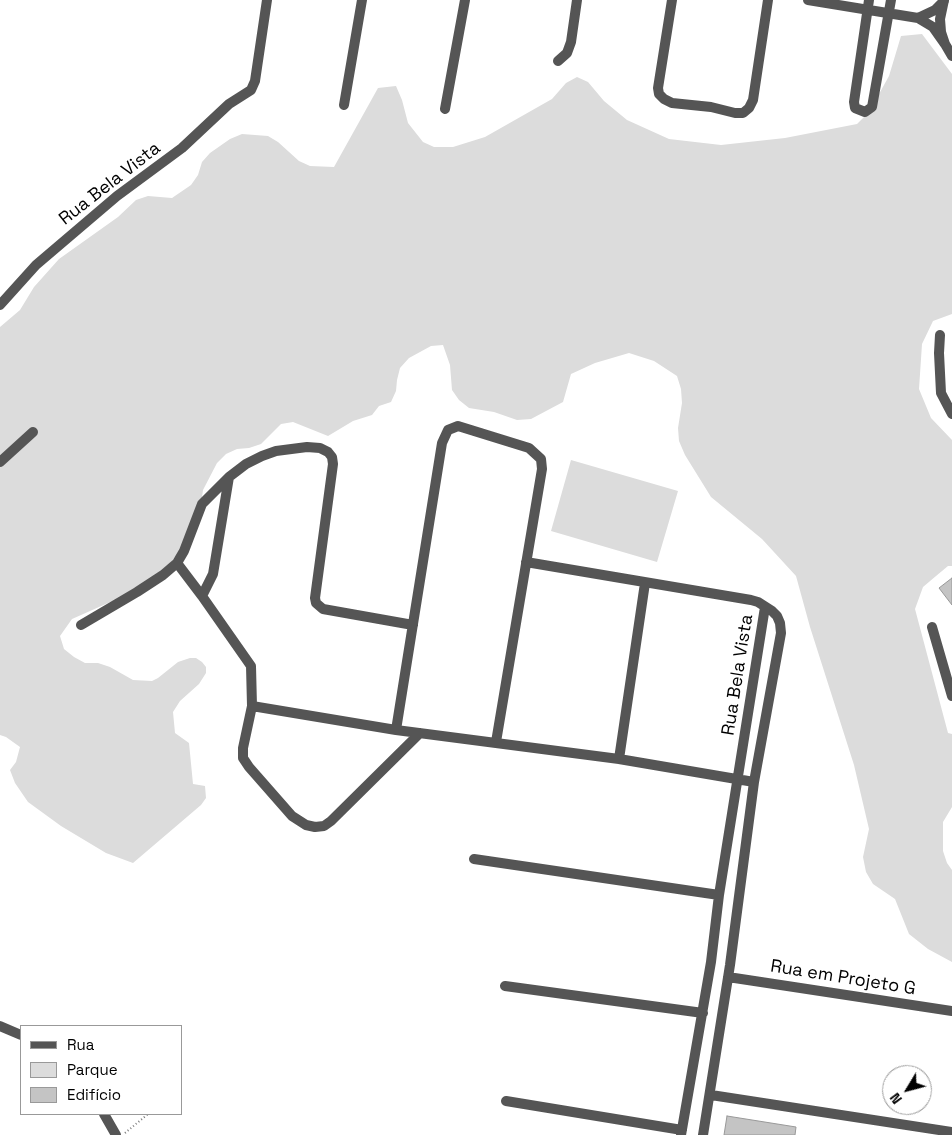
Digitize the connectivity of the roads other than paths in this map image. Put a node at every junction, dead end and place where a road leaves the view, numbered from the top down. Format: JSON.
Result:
{"nodes":[{"id":1,"x":267,"y":0,"type":"edge"},
{"id":2,"x":362,"y":0,"type":"edge"},
{"id":3,"x":465,"y":0,"type":"edge"},
{"id":4,"x":577,"y":0,"type":"edge"},
{"id":5,"x":672,"y":0,"type":"edge"},
{"id":6,"x":768,"y":0,"type":"edge"},
{"id":7,"x":808,"y":0,"type":"edge"},
{"id":8,"x":891,"y":0,"type":"edge"},
{"id":9,"x":944,"y":0,"type":"edge"},
{"id":10,"x":868,"y":4,"type":"edge"},
{"id":11,"x":889,"y":12,"type":"junction"},
{"id":12,"x":918,"y":18,"type":"junction"},
{"id":13,"x":945,"y":44,"type":"junction"},
{"id":14,"x":952,"y":56,"type":"edge"},
{"id":15,"x":558,"y":61,"type":"dead end"},
{"id":16,"x":344,"y":105,"type":"dead end"},
{"id":17,"x":446,"y":109,"type":"dead end"},
{"id":18,"x":0,"y":305,"type":"edge"},
{"id":19,"x":940,"y":335,"type":"dead end"},
{"id":20,"x":952,"y":414,"type":"edge"},
{"id":21,"x":33,"y":432,"type":"dead end"},
{"id":22,"x":0,"y":462,"type":"edge"},
{"id":23,"x":229,"y":477,"type":"junction"},
{"id":24,"x":526,"y":562,"type":"junction"},
{"id":25,"x":176,"y":564,"type":"junction"},
{"id":26,"x":645,"y":583,"type":"junction"},
{"id":27,"x":202,"y":596,"type":"junction"},
{"id":28,"x":765,"y":606,"type":"junction"},
{"id":29,"x":82,"y":625,"type":"dead end"},
{"id":30,"x":413,"y":625,"type":"junction"},
{"id":31,"x":932,"y":626,"type":"dead end"},
{"id":32,"x":952,"y":696,"type":"edge"},
{"id":33,"x":252,"y":706,"type":"junction"},
{"id":34,"x":396,"y":730,"type":"junction"},
{"id":35,"x":420,"y":733,"type":"junction"},
{"id":36,"x":496,"y":742,"type":"junction"},
{"id":37,"x":619,"y":759,"type":"junction"},
{"id":38,"x":737,"y":779,"type":"junction"},
{"id":39,"x":754,"y":782,"type":"junction"},
{"id":40,"x":474,"y":859,"type":"dead end"},
{"id":41,"x":719,"y":895,"type":"junction"},
{"id":42,"x":711,"y":962,"type":"junction"},
{"id":43,"x":730,"y":965,"type":"junction"},
{"id":44,"x":728,"y":977,"type":"junction"},
{"id":45,"x":505,"y":986,"type":"dead end"},
{"id":46,"x":952,"y":1011,"type":"edge"},
{"id":47,"x":703,"y":1013,"type":"junction"},
{"id":48,"x":0,"y":1026,"type":"edge"},
{"id":49,"x":20,"y":1035,"type":"edge"},
{"id":50,"x":711,"y":1095,"type":"junction"},
{"id":51,"x":506,"y":1101,"type":"dead end"},
{"id":52,"x":105,"y":1115,"type":"edge"},
{"id":53,"x":682,"y":1132,"type":"edge"},
{"id":54,"x":952,"y":1132,"type":"edge"},
{"id":55,"x":116,"y":1135,"type":"edge"},
{"id":56,"x":704,"y":1135,"type":"edge"}],
"edges":[{"from":1,"to":18,"type":"street","name":"Rua Bela Vista"},
{"from":2,"to":16,"type":"street"},
{"from":3,"to":17,"type":"street"},
{"from":4,"to":15,"type":"street"},
{"from":5,"to":6,"type":"street"},
{"from":7,"to":10,"type":"street"},
{"from":8,"to":11,"type":"street"},
{"from":9,"to":12,"type":"street"},
{"from":9,"to":13,"type":"street"},
{"from":10,"to":11,"type":"street"},
{"from":10,"to":11,"type":"street"},
{"from":11,"to":12,"type":"street"},
{"from":12,"to":13,"type":"street"},
{"from":13,"to":14,"type":"street"},
{"from":19,"to":20,"type":"street"},
{"from":21,"to":22,"type":"street"},
{"from":23,"to":25,"type":"street"},
{"from":23,"to":27,"type":"street"},
{"from":23,"to":30,"type":"street"},
{"from":24,"to":26,"type":"street"},
{"from":24,"to":30,"type":"street"},
{"from":24,"to":36,"type":"street"},
{"from":25,"to":27,"type":"street"},
{"from":25,"to":29,"type":"street"},
{"from":26,"to":28,"type":"street"},
{"from":26,"to":37,"type":"street"},
{"from":27,"to":33,"type":"street"},
{"from":28,"to":38,"type":"street","name":"Rua Bela Vista"},
{"from":28,"to":39,"type":"street","name":"Rua Bela Vista"},
{"from":30,"to":34,"type":"street"},
{"from":31,"to":32,"type":"street"},
{"from":33,"to":34,"type":"street"},
{"from":33,"to":35,"type":"street"},
{"from":34,"to":35,"type":"street"},
{"from":35,"to":36,"type":"street"},
{"from":36,"to":37,"type":"street"},
{"from":37,"to":38,"type":"street"},
{"from":38,"to":39,"type":"street"},
{"from":38,"to":41,"type":"street","name":"Rua Bela Vista"},
{"from":39,"to":43,"type":"street","name":"Rua Bela Vista"},
{"from":40,"to":41,"type":"street"},
{"from":41,"to":42,"type":"street","name":"Rua Bela Vista"},
{"from":42,"to":43,"type":"street"},
{"from":42,"to":47,"type":"street","name":"Rua Bela Vista"},
{"from":43,"to":44,"type":"street","name":"Rua Bela Vista"},
{"from":44,"to":46,"type":"street","name":"Rua em Projeto G"},
{"from":44,"to":50,"type":"street","name":"Rua Bela Vista"},
{"from":45,"to":47,"type":"street"},
{"from":47,"to":53,"type":"street","name":"Rua Bela Vista"},
{"from":48,"to":49,"type":"street"},
{"from":50,"to":54,"type":"street"},
{"from":50,"to":56,"type":"street","name":"Rua Bela Vista"},
{"from":51,"to":53,"type":"street"},
{"from":52,"to":55,"type":"street"}]}
